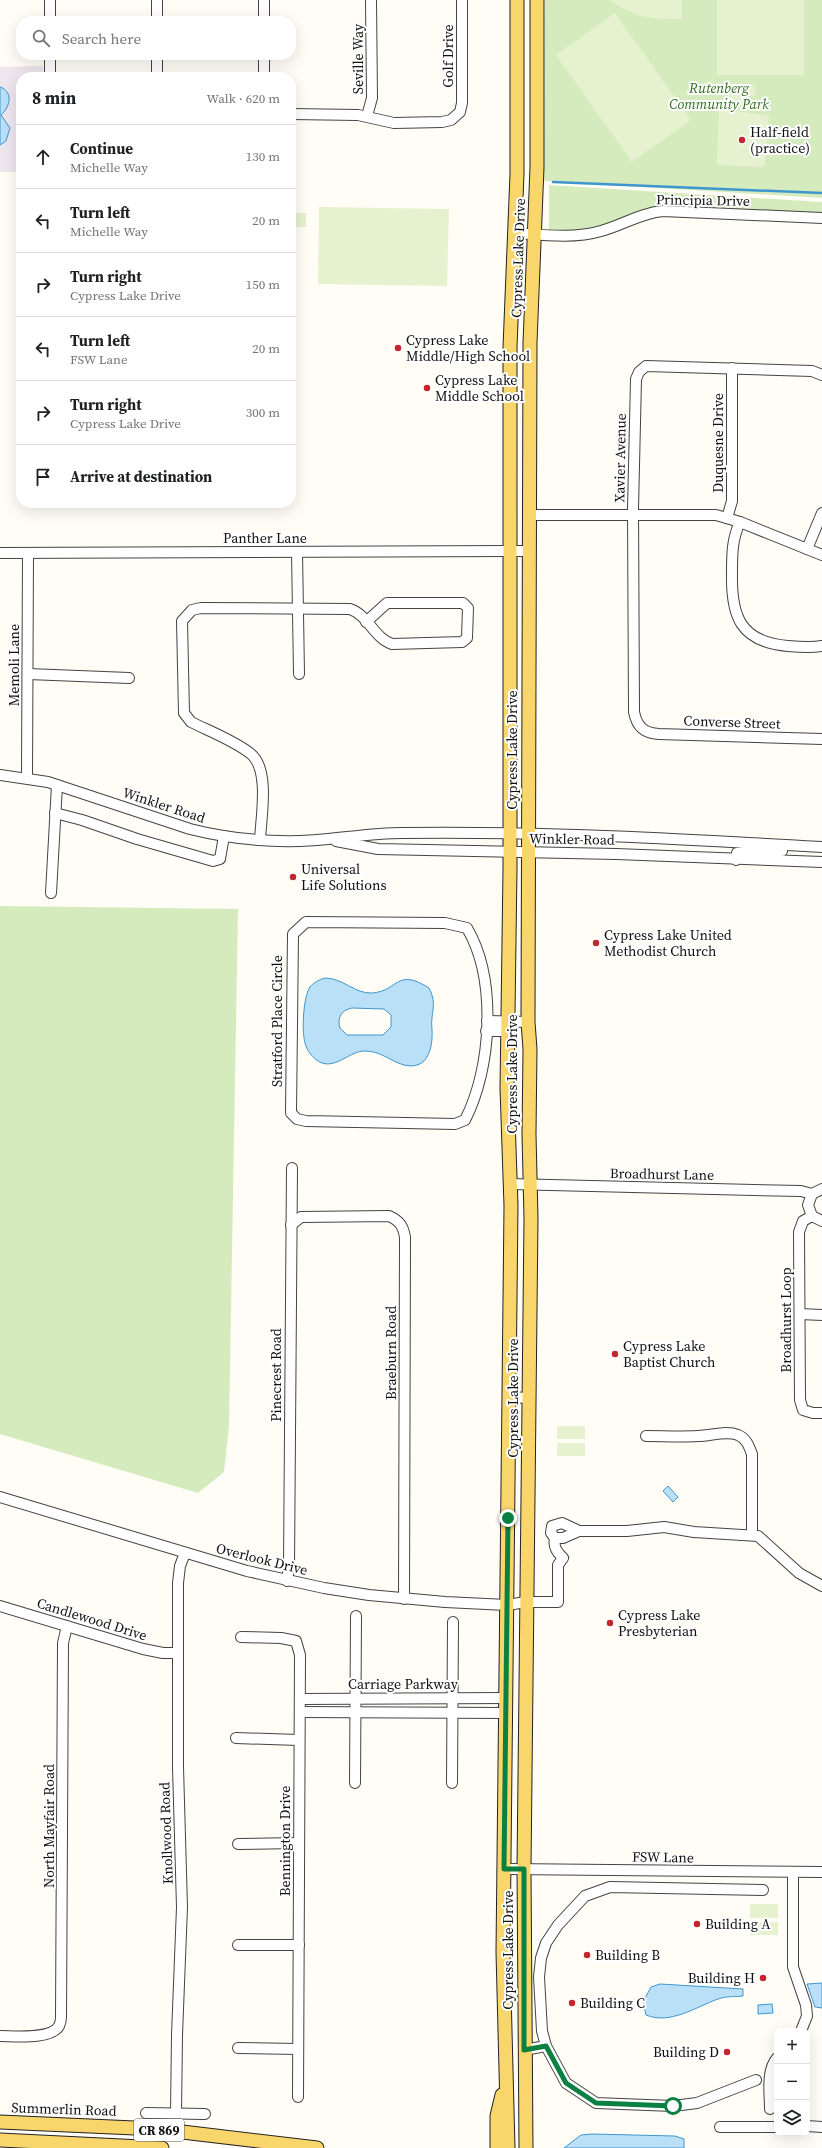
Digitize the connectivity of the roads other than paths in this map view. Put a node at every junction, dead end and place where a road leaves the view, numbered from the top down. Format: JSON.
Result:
{"nodes":[{"id":1,"x":50,"y":0,"type":"edge"},
{"id":2,"x":157,"y":0,"type":"edge"},
{"id":3,"x":264,"y":0,"type":"edge"},
{"id":4,"x":371,"y":0,"type":"edge"},
{"id":5,"x":462,"y":0,"type":"edge"},
{"id":6,"x":517,"y":0,"type":"edge"},
{"id":7,"x":537,"y":0,"type":"edge"},
{"id":8,"x":50,"y":16,"type":"edge"},
{"id":9,"x":157,"y":16,"type":"edge"},
{"id":10,"x":264,"y":16,"type":"edge"},
{"id":11,"x":50,"y":60,"type":"edge"},
{"id":12,"x":157,"y":60,"type":"edge"},
{"id":13,"x":264,"y":60,"type":"edge"},
{"id":14,"x":50,"y":72,"type":"edge"},
{"id":15,"x":157,"y":72,"type":"edge"},
{"id":16,"x":264,"y":72,"type":"edge"},
{"id":17,"x":296,"y":114,"type":"edge"},
{"id":18,"x":367,"y":116,"type":"junction"},
{"id":19,"x":822,"y":218,"type":"edge"},
{"id":20,"x":515,"y":233,"type":"junction"},
{"id":21,"x":535,"y":234,"type":"junction"},
{"id":22,"x":732,"y":368,"type":"junction"},
{"id":23,"x":822,"y":375,"type":"edge"},
{"id":24,"x":822,"y":513,"type":"edge"},
{"id":25,"x":634,"y":514,"type":"junction"},
{"id":26,"x":529,"y":515,"type":"junction"},
{"id":27,"x":727,"y":518,"type":"junction"},
{"id":28,"x":740,"y":522,"type":"junction"},
{"id":29,"x":807,"y":549,"type":"junction"},
{"id":30,"x":509,"y":550,"type":"junction"},
{"id":31,"x":529,"y":551,"type":"junction"},
{"id":32,"x":297,"y":552,"type":"junction"},
{"id":33,"x":0,"y":553,"type":"edge"},
{"id":34,"x":28,"y":553,"type":"junction"},
{"id":35,"x":822,"y":555,"type":"edge"},
{"id":36,"x":299,"y":608,"type":"junction"},
{"id":37,"x":366,"y":622,"type":"junction"},
{"id":38,"x":822,"y":646,"type":"edge"},
{"id":39,"x":28,"y":674,"type":"junction"},
{"id":40,"x":299,"y":674,"type":"dead end"},
{"id":41,"x":129,"y":678,"type":"dead end"},
{"id":42,"x":642,"y":730,"type":"joint"},
{"id":43,"x":822,"y":739,"type":"edge"},
{"id":44,"x":0,"y":775,"type":"edge"},
{"id":45,"x":27,"y":778,"type":"junction"},
{"id":46,"x":57,"y":785,"type":"junction"},
{"id":47,"x":55,"y":813,"type":"junction"},
{"id":48,"x":509,"y":834,"type":"junction"},
{"id":49,"x":528,"y":835,"type":"junction"},
{"id":50,"x":224,"y":836,"type":"junction"},
{"id":51,"x":322,"y":838,"type":"junction"},
{"id":52,"x":260,"y":840,"type":"junction"},
{"id":53,"x":806,"y":846,"type":"junction"},
{"id":54,"x":822,"y":847,"type":"edge"},
{"id":55,"x":509,"y":852,"type":"junction"},
{"id":56,"x":528,"y":852,"type":"junction"},
{"id":57,"x":736,"y":860,"type":"junction"},
{"id":58,"x":822,"y":862,"type":"edge"},
{"id":59,"x":51,"y":893,"type":"dead end"},
{"id":60,"x":528,"y":1022,"type":"junction"},
{"id":61,"x":486,"y":1026,"type":"junction"},
{"id":62,"x":508,"y":1026,"type":"junction"},
{"id":63,"x":292,"y":1168,"type":"dead end"},
{"id":64,"x":510,"y":1184,"type":"junction"},
{"id":65,"x":530,"y":1185,"type":"junction"},
{"id":66,"x":822,"y":1189,"type":"edge"},
{"id":67,"x":812,"y":1194,"type":"junction"},
{"id":68,"x":812,"y":1216,"type":"junction"},
{"id":69,"x":822,"y":1221,"type":"edge"},
{"id":70,"x":291,"y":1225,"type":"junction"},
{"id":71,"x":800,"y":1314,"type":"junction"},
{"id":72,"x":822,"y":1315,"type":"edge"},
{"id":73,"x":509,"y":1397,"type":"junction"},
{"id":74,"x":529,"y":1398,"type":"junction"},
{"id":75,"x":822,"y":1413,"type":"edge"},
{"id":76,"x":646,"y":1436,"type":"dead end"},
{"id":77,"x":0,"y":1497,"type":"edge"},
{"id":78,"x":579,"y":1531,"type":"junction"},
{"id":79,"x":752,"y":1535,"type":"junction"},
{"id":80,"x":555,"y":1538,"type":"junction"},
{"id":81,"x":185,"y":1553,"type":"junction"},
{"id":82,"x":287,"y":1581,"type":"junction"},
{"id":83,"x":822,"y":1586,"type":"edge"},
{"id":84,"x":404,"y":1599,"type":"junction"},
{"id":85,"x":526,"y":1602,"type":"junction"},
{"id":86,"x":507,"y":1605,"type":"junction"},
{"id":87,"x":0,"y":1606,"type":"edge"},
{"id":88,"x":356,"y":1616,"type":"dead end"},
{"id":89,"x":453,"y":1622,"type":"dead end"},
{"id":90,"x":67,"y":1626,"type":"junction"},
{"id":91,"x":241,"y":1637,"type":"dead end"},
{"id":92,"x":178,"y":1653,"type":"junction"},
{"id":93,"x":300,"y":1698,"type":"junction"},
{"id":94,"x":356,"y":1698,"type":"junction"},
{"id":95,"x":506,"y":1698,"type":"junction"},
{"id":96,"x":453,"y":1699,"type":"junction"},
{"id":97,"x":300,"y":1712,"type":"junction"},
{"id":98,"x":356,"y":1713,"type":"junction"},
{"id":99,"x":453,"y":1713,"type":"junction"},
{"id":100,"x":506,"y":1713,"type":"junction"},
{"id":101,"x":236,"y":1738,"type":"dead end"},
{"id":102,"x":300,"y":1740,"type":"junction"},
{"id":103,"x":355,"y":1783,"type":"dead end"},
{"id":104,"x":452,"y":1783,"type":"dead end"},
{"id":105,"x":299,"y":1843,"type":"junction"},
{"id":106,"x":238,"y":1844,"type":"dead end"},
{"id":107,"x":504,"y":1869,"type":"junction"},
{"id":108,"x":524,"y":1869,"type":"junction"},
{"id":109,"x":683,"y":1871,"type":"junction"},
{"id":110,"x":793,"y":1872,"type":"junction"},
{"id":111,"x":822,"y":1872,"type":"edge"},
{"id":112,"x":683,"y":1887,"type":"junction"},
{"id":113,"x":763,"y":1890,"type":"dead end"},
{"id":114,"x":299,"y":1944,"type":"junction"},
{"id":115,"x":238,"y":1945,"type":"dead end"},
{"id":116,"x":802,"y":2028,"type":"edge"},
{"id":117,"x":0,"y":2036,"type":"edge"},
{"id":118,"x":546,"y":2046,"type":"junction"},
{"id":119,"x":238,"y":2048,"type":"dead end"},
{"id":120,"x":298,"y":2049,"type":"junction"},
{"id":121,"x":524,"y":2050,"type":"junction"},
{"id":122,"x":774,"y":2062,"type":"edge"},
{"id":123,"x":506,"y":2075,"type":"junction"},
{"id":124,"x":756,"y":2080,"type":"dead end"},
{"id":125,"x":298,"y":2097,"type":"dead end"},
{"id":126,"x":770,"y":2110,"type":"dead end"},
{"id":127,"x":146,"y":2113,"type":"dead end"},
{"id":128,"x":176,"y":2113,"type":"junction"},
{"id":129,"x":205,"y":2114,"type":"dead end"},
{"id":130,"x":0,"y":2122,"type":"edge"},
{"id":131,"x":720,"y":2126,"type":"dead end"},
{"id":132,"x":774,"y":2126,"type":"edge"},
{"id":133,"x":810,"y":2126,"type":"edge"},
{"id":134,"x":822,"y":2127,"type":"edge"},
{"id":135,"x":0,"y":2140,"type":"edge"},
{"id":136,"x":158,"y":2148,"type":"edge"},
{"id":137,"x":162,"y":2148,"type":"edge"},
{"id":138,"x":317,"y":2148,"type":"edge"},
{"id":139,"x":496,"y":2148,"type":"edge"},
{"id":140,"x":508,"y":2148,"type":"edge"},
{"id":141,"x":526,"y":2148,"type":"edge"}],
"edges":[{"from":1,"to":8,"type":"street"},
{"from":2,"to":9,"type":"street"},
{"from":3,"to":10,"type":"street"},
{"from":4,"to":18,"type":"street","name":"Seville Way"},
{"from":5,"to":18,"type":"street","name":"Golf Drive"},
{"from":6,"to":20,"type":"main road","name":"Cypress Lake Drive"},
{"from":7,"to":21,"type":"main road","name":"Cypress Lake Drive"},
{"from":11,"to":14,"type":"street"},
{"from":12,"to":15,"type":"street"},
{"from":13,"to":16,"type":"street"},
{"from":17,"to":18,"type":"street"},
{"from":19,"to":21,"type":"street","name":"Principia Drive"},
{"from":20,"to":21,"type":"street","name":"Principia Drive"},
{"from":20,"to":30,"type":"main road","name":"Cypress Lake Drive"},
{"from":21,"to":26,"type":"main road","name":"Cypress Lake Drive"},
{"from":22,"to":23,"type":"street","name":"Xavier Avenue"},
{"from":22,"to":25,"type":"street","name":"Xavier Avenue"},
{"from":22,"to":27,"type":"street","name":"Duquesne Drive"},
{"from":24,"to":29,"type":"street"},
{"from":25,"to":26,"type":"street"},
{"from":25,"to":27,"type":"street"},
{"from":25,"to":42,"type":"street","name":"Xavier Avenue"},
{"from":26,"to":31,"type":"main road","name":"Cypress Lake Drive"},
{"from":27,"to":28,"type":"street"},
{"from":28,"to":29,"type":"street"},
{"from":28,"to":38,"type":"street"},
{"from":29,"to":35,"type":"street"},
{"from":30,"to":31,"type":"street","name":"Panther Lane"},
{"from":30,"to":32,"type":"street","name":"Panther Lane"},
{"from":30,"to":48,"type":"main road","name":"Cypress Lake Drive"},
{"from":31,"to":49,"type":"main road","name":"Cypress Lake Drive"},
{"from":32,"to":34,"type":"street","name":"Panther Lane"},
{"from":32,"to":36,"type":"street"},
{"from":33,"to":34,"type":"street","name":"Panther Lane"},
{"from":34,"to":39,"type":"street","name":"Memoli Lane"},
{"from":36,"to":37,"type":"street"},
{"from":36,"to":40,"type":"street"},
{"from":36,"to":52,"type":"street"},
{"from":37,"to":37,"type":"street"},
{"from":39,"to":41,"type":"street"},
{"from":39,"to":45,"type":"street","name":"Memoli Lane"},
{"from":42,"to":43,"type":"street","name":"Converse Street"},
{"from":44,"to":45,"type":"street","name":"Winkler Road"},
{"from":45,"to":46,"type":"street","name":"Winkler Road"},
{"from":46,"to":47,"type":"street"},
{"from":46,"to":50,"type":"street","name":"Winkler Road"},
{"from":47,"to":50,"type":"street"},
{"from":47,"to":59,"type":"street"},
{"from":48,"to":49,"type":"street","name":"Winkler Road"},
{"from":48,"to":51,"type":"street","name":"Winkler Road"},
{"from":48,"to":55,"type":"main road","name":"Cypress Lake Drive"},
{"from":49,"to":53,"type":"street","name":"Winkler Road"},
{"from":49,"to":56,"type":"main road","name":"Cypress Lake Drive"},
{"from":50,"to":52,"type":"street","name":"Winkler Road"},
{"from":51,"to":52,"type":"street","name":"Winkler Road"},
{"from":51,"to":55,"type":"street","name":"Winkler Road"},
{"from":53,"to":54,"type":"street","name":"Winkler Road"},
{"from":53,"to":57,"type":"street"},
{"from":55,"to":56,"type":"street","name":"Winkler Road"},
{"from":55,"to":62,"type":"main road","name":"Cypress Lake Drive"},
{"from":56,"to":57,"type":"street","name":"Winkler Road"},
{"from":56,"to":60,"type":"main road","name":"Cypress Lake Drive"},
{"from":57,"to":58,"type":"street","name":"Winkler Road"},
{"from":60,"to":62,"type":"street"},
{"from":60,"to":65,"type":"main road","name":"Cypress Lake Drive"},
{"from":61,"to":61,"type":"street","name":"Stratford Place Circle"},
{"from":61,"to":62,"type":"street"},
{"from":62,"to":64,"type":"main road","name":"Cypress Lake Drive"},
{"from":63,"to":70,"type":"street","name":"Pinecrest Road"},
{"from":64,"to":65,"type":"street","name":"Broadhurst Lane"},
{"from":64,"to":73,"type":"main road","name":"Cypress Lake Drive"},
{"from":65,"to":67,"type":"street","name":"Broadhurst Lane"},
{"from":65,"to":74,"type":"main road","name":"Cypress Lake Drive"},
{"from":66,"to":67,"type":"street"},
{"from":67,"to":68,"type":"street"},
{"from":68,"to":69,"type":"street"},
{"from":68,"to":71,"type":"street","name":"Broadhurst Loop"},
{"from":70,"to":82,"type":"street","name":"Pinecrest Road"},
{"from":70,"to":84,"type":"street","name":"Braeburn Road"},
{"from":71,"to":72,"type":"street"},
{"from":71,"to":75,"type":"street","name":"Broadhurst Loop"},
{"from":73,"to":74,"type":"street"},
{"from":73,"to":86,"type":"main road","name":"Cypress Lake Drive"},
{"from":74,"to":85,"type":"main road","name":"Cypress Lake Drive"},
{"from":76,"to":79,"type":"street"},
{"from":77,"to":81,"type":"street","name":"Overlook Drive"},
{"from":78,"to":79,"type":"street"},
{"from":78,"to":80,"type":"street"},
{"from":78,"to":80,"type":"street"},
{"from":79,"to":83,"type":"street"},
{"from":80,"to":85,"type":"street","name":"Overlook Drive"},
{"from":81,"to":82,"type":"street","name":"Overlook Drive"},
{"from":81,"to":92,"type":"street","name":"Knollwood Road"},
{"from":82,"to":84,"type":"street","name":"Overlook Drive"},
{"from":84,"to":86,"type":"street","name":"Overlook Drive"},
{"from":85,"to":86,"type":"street","name":"Overlook Drive"},
{"from":85,"to":108,"type":"main road","name":"Cypress Lake Drive"},
{"from":86,"to":95,"type":"main road","name":"Cypress Lake Drive"},
{"from":87,"to":90,"type":"street","name":"Candlewood Drive"},
{"from":88,"to":94,"type":"street"},
{"from":89,"to":96,"type":"street"},
{"from":90,"to":92,"type":"street","name":"Candlewood Drive"},
{"from":90,"to":117,"type":"street","name":"North Mayfair Road"},
{"from":91,"to":93,"type":"street","name":"Bennington Drive"},
{"from":92,"to":128,"type":"street","name":"Knollwood Road"},
{"from":93,"to":94,"type":"street","name":"Carriage Parkway"},
{"from":93,"to":97,"type":"street","name":"Bennington Drive"},
{"from":94,"to":96,"type":"street","name":"Carriage Parkway"},
{"from":94,"to":98,"type":"street"},
{"from":95,"to":96,"type":"street","name":"Carriage Parkway"},
{"from":95,"to":100,"type":"main road","name":"Cypress Lake Drive"},
{"from":96,"to":99,"type":"street"},
{"from":97,"to":98,"type":"street","name":"Carriage Parkway"},
{"from":97,"to":102,"type":"street","name":"Bennington Drive"},
{"from":98,"to":99,"type":"street","name":"Carriage Parkway"},
{"from":98,"to":103,"type":"street"},
{"from":99,"to":100,"type":"street","name":"Carriage Parkway"},
{"from":99,"to":104,"type":"street"},
{"from":100,"to":107,"type":"main road","name":"Cypress Lake Drive"},
{"from":101,"to":102,"type":"street"},
{"from":102,"to":105,"type":"street","name":"Bennington Drive"},
{"from":105,"to":106,"type":"street"},
{"from":105,"to":114,"type":"street","name":"Bennington Drive"},
{"from":107,"to":108,"type":"street","name":"FSW Lane"},
{"from":107,"to":123,"type":"main road","name":"Cypress Lake Drive"},
{"from":108,"to":109,"type":"street","name":"FSW Lane"},
{"from":108,"to":121,"type":"main road","name":"Cypress Lake Drive"},
{"from":109,"to":110,"type":"street","name":"FSW Lane"},
{"from":109,"to":112,"type":"street"},
{"from":110,"to":111,"type":"street","name":"FSW Lane"},
{"from":110,"to":116,"type":"street"},
{"from":112,"to":113,"type":"street"},
{"from":112,"to":118,"type":"street"},
{"from":114,"to":115,"type":"street"},
{"from":114,"to":120,"type":"street","name":"Bennington Drive"},
{"from":118,"to":121,"type":"street"},
{"from":118,"to":124,"type":"street"},
{"from":119,"to":120,"type":"street"},
{"from":120,"to":125,"type":"street","name":"Bennington Drive"},
{"from":121,"to":141,"type":"main road","name":"Cypress Lake Drive"},
{"from":122,"to":126,"type":"street"},
{"from":123,"to":139,"type":"main road"},
{"from":123,"to":140,"type":"main road","name":"Cypress Lake Drive"},
{"from":127,"to":128,"type":"street"},
{"from":128,"to":129,"type":"street"},
{"from":130,"to":138,"type":"main road","name":"Summerlin Road","number":"CR 869"},
{"from":131,"to":132,"type":"street"},
{"from":133,"to":134,"type":"street"},
{"from":135,"to":136,"type":"main road","number":"CR 869"},
{"from":136,"to":137,"type":"main road","number":"CR 869"}]}
